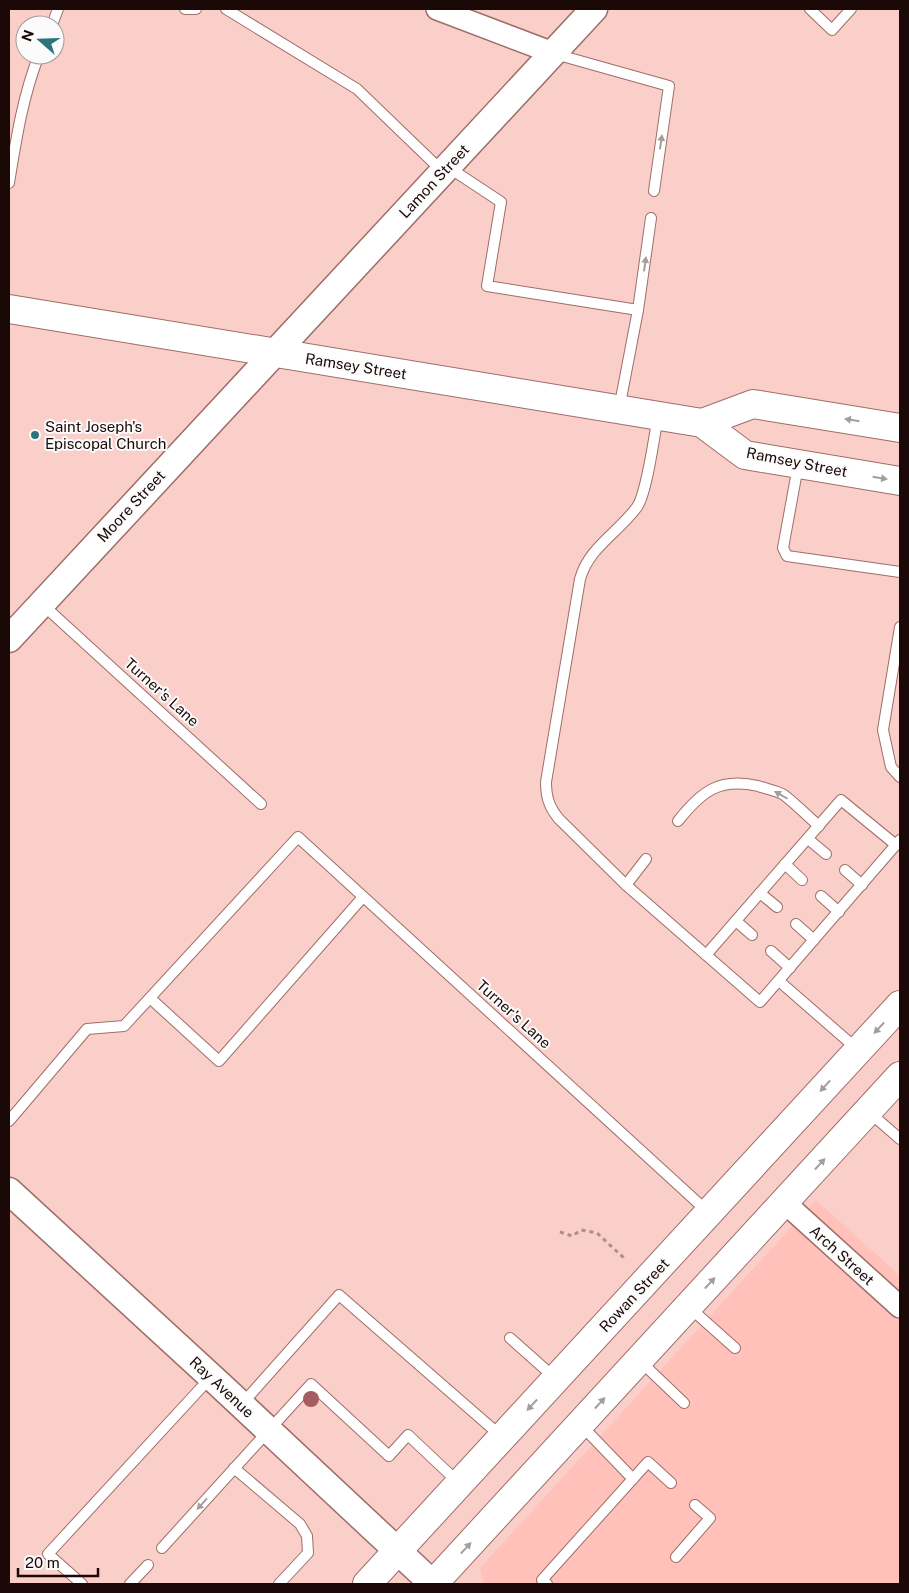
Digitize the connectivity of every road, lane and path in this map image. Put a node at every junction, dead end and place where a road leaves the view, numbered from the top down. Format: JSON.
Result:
{"nodes":[{"id":1,"x":185,"y":9,"type":"edge"},
{"id":2,"x":196,"y":9,"type":"edge"},
{"id":3,"x":226,"y":9,"type":"edge"},
{"id":4,"x":437,"y":9,"type":"edge"},
{"id":5,"x":594,"y":9,"type":"edge"},
{"id":6,"x":810,"y":9,"type":"edge"},
{"id":7,"x":851,"y":9,"type":"edge"},
{"id":8,"x":553,"y":53,"type":"junction"},
{"id":9,"x":36,"y":65,"type":"edge"},
{"id":10,"x":445,"y":169,"type":"junction"},
{"id":11,"x":9,"y":183,"type":"edge"},
{"id":12,"x":654,"y":191,"type":"dead end"},
{"id":13,"x":651,"y":218,"type":"dead end"},
{"id":14,"x":9,"y":309,"type":"edge"},
{"id":15,"x":638,"y":310,"type":"junction"},
{"id":16,"x":274,"y":353,"type":"junction"},
{"id":17,"x":619,"y":410,"type":"junction"},
{"id":18,"x":659,"y":416,"type":"junction"},
{"id":19,"x":702,"y":423,"type":"junction"},
{"id":20,"x":900,"y":428,"type":"edge"},
{"id":21,"x":798,"y":464,"type":"junction"},
{"id":22,"x":900,"y":481,"type":"edge"},
{"id":23,"x":900,"y":572,"type":"edge"},
{"id":24,"x":42,"y":603,"type":"junction"},
{"id":25,"x":900,"y":627,"type":"edge"},
{"id":26,"x":9,"y":638,"type":"edge"},
{"id":27,"x":896,"y":679,"type":"edge"},
{"id":28,"x":900,"y":778,"type":"edge"},
{"id":29,"x":261,"y":804,"type":"dead end"},
{"id":30,"x":678,"y":821,"type":"dead end"},
{"id":31,"x":819,"y":826,"type":"junction"},
{"id":32,"x":808,"y":839,"type":"junction"},
{"id":33,"x":898,"y":843,"type":"edge"},
{"id":34,"x":826,"y":854,"type":"dead end"},
{"id":35,"x":646,"y":859,"type":"dead end"},
{"id":36,"x":785,"y":864,"type":"junction"},
{"id":37,"x":845,"y":870,"type":"dead end"},
{"id":38,"x":802,"y":880,"type":"dead end"},
{"id":39,"x":626,"y":885,"type":"junction"},
{"id":40,"x":862,"y":885,"type":"junction"},
{"id":41,"x":760,"y":892,"type":"junction"},
{"id":42,"x":821,"y":896,"type":"dead end"},
{"id":43,"x":363,"y":897,"type":"junction"},
{"id":44,"x":777,"y":907,"type":"dead end"},
{"id":45,"x":839,"y":912,"type":"junction"},
{"id":46,"x":736,"y":921,"type":"junction"},
{"id":47,"x":796,"y":924,"type":"dead end"},
{"id":48,"x":752,"y":935,"type":"dead end"},
{"id":49,"x":814,"y":940,"type":"junction"},
{"id":50,"x":770,"y":951,"type":"dead end"},
{"id":51,"x":706,"y":955,"type":"junction"},
{"id":52,"x":790,"y":968,"type":"junction"},
{"id":53,"x":779,"y":981,"type":"junction"},
{"id":54,"x":150,"y":998,"type":"junction"},
{"id":55,"x":900,"y":1005,"type":"edge"},
{"id":56,"x":858,"y":1050,"type":"junction"},
{"id":57,"x":900,"y":1076,"type":"edge"},
{"id":58,"x":868,"y":1111,"type":"junction"},
{"id":59,"x":9,"y":1121,"type":"edge"},
{"id":60,"x":900,"y":1139,"type":"edge"},
{"id":61,"x":9,"y":1191,"type":"edge"},
{"id":62,"x":784,"y":1202,"type":"junction"},
{"id":63,"x":709,"y":1213,"type":"junction"},
{"id":64,"x":560,"y":1232,"type":"dead end"},
{"id":65,"x":626,"y":1259,"type":"dead end"},
{"id":66,"x":688,"y":1307,"type":"junction"},
{"id":67,"x":900,"y":1307,"type":"edge"},
{"id":68,"x":510,"y":1338,"type":"dead end"},
{"id":69,"x":735,"y":1348,"type":"dead end"},
{"id":70,"x":639,"y":1360,"type":"junction"},
{"id":71,"x":212,"y":1377,"type":"junction"},
{"id":72,"x":556,"y":1379,"type":"junction"},
{"id":73,"x":684,"y":1402,"type":"dead end"},
{"id":74,"x":241,"y":1404,"type":"junction"},
{"id":75,"x":580,"y":1424,"type":"junction"},
{"id":76,"x":269,"y":1430,"type":"junction"},
{"id":77,"x":502,"y":1437,"type":"junction"},
{"id":78,"x":234,"y":1468,"type":"junction"},
{"id":79,"x":633,"y":1478,"type":"junction"},
{"id":80,"x":671,"y":1483,"type":"dead end"},
{"id":81,"x":460,"y":1484,"type":"junction"},
{"id":82,"x":694,"y":1505,"type":"dead end"},
{"id":83,"x":162,"y":1548,"type":"dead end"},
{"id":84,"x":398,"y":1551,"type":"junction"},
{"id":85,"x":676,"y":1557,"type":"dead end"},
{"id":86,"x":148,"y":1565,"type":"dead end"},
{"id":87,"x":82,"y":1584,"type":"edge"},
{"id":88,"x":130,"y":1584,"type":"edge"},
{"id":89,"x":279,"y":1584,"type":"edge"},
{"id":90,"x":367,"y":1584,"type":"edge"},
{"id":91,"x":433,"y":1584,"type":"edge"},
{"id":92,"x":547,"y":1584,"type":"edge"}],
"edges":[{"from":1,"to":2,"type":"lane"},
{"from":3,"to":10,"type":"lane"},
{"from":4,"to":8,"type":"street"},
{"from":5,"to":8,"type":"street","name":"Lamon Street"},
{"from":6,"to":7,"type":"lane"},
{"from":8,"to":10,"type":"street","name":"Lamon Street"},
{"from":12,"to":8,"type":"lane","one_way":true},
{"from":9,"to":11,"type":"lane"},
{"from":10,"to":15,"type":"lane"},
{"from":10,"to":16,"type":"street","name":"Lamon Street"},
{"from":15,"to":13,"type":"lane","one_way":true},
{"from":14,"to":16,"type":"main road","name":"Ramsey Street"},
{"from":15,"to":17,"type":"lane"},
{"from":16,"to":17,"type":"main road","name":"Ramsey Street"},
{"from":16,"to":24,"type":"street","name":"Moore Street"},
{"from":17,"to":18,"type":"main road","name":"Ramsey Street"},
{"from":18,"to":19,"type":"main road","name":"Ramsey Street"},
{"from":18,"to":39,"type":"lane"},
{"from":20,"to":19,"type":"main road","name":"Ramsey Street","one_way":true},
{"from":19,"to":21,"type":"main road","name":"Ramsey Street"},
{"from":21,"to":22,"type":"main road","name":"Ramsey Street","one_way":true},
{"from":21,"to":23,"type":"lane"},
{"from":24,"to":26,"type":"street","name":"Moore Street"},
{"from":24,"to":29,"type":"lane","name":"Turner's Lane"},
{"from":25,"to":27,"type":"lane"},
{"from":27,"to":28,"type":"lane"},
{"from":31,"to":30,"type":"lane","one_way":true},
{"from":31,"to":32,"type":"lane"},
{"from":31,"to":33,"type":"lane"},
{"from":32,"to":34,"type":"lane"},
{"from":32,"to":36,"type":"lane"},
{"from":33,"to":40,"type":"lane"},
{"from":35,"to":39,"type":"lane"},
{"from":36,"to":38,"type":"lane"},
{"from":36,"to":41,"type":"lane"},
{"from":37,"to":40,"type":"lane"},
{"from":39,"to":51,"type":"lane"},
{"from":40,"to":45,"type":"lane"},
{"from":41,"to":44,"type":"lane"},
{"from":41,"to":46,"type":"lane"},
{"from":42,"to":45,"type":"lane"},
{"from":43,"to":54,"type":"lane","name":"Turner's Lane"},
{"from":43,"to":54,"type":"lane"},
{"from":43,"to":63,"type":"lane","name":"Turner's Lane"},
{"from":45,"to":49,"type":"lane"},
{"from":46,"to":48,"type":"lane"},
{"from":46,"to":51,"type":"lane"},
{"from":47,"to":49,"type":"lane"},
{"from":49,"to":52,"type":"lane"},
{"from":50,"to":52,"type":"lane"},
{"from":51,"to":53,"type":"lane"},
{"from":52,"to":53,"type":"lane"},
{"from":53,"to":56,"type":"lane"},
{"from":54,"to":59,"type":"lane"},
{"from":55,"to":56,"type":"main road","name":"Rowan Street","one_way":true},
{"from":56,"to":63,"type":"main road","name":"Rowan Street","one_way":true},
{"from":57,"to":58,"type":"main road"},
{"from":58,"to":60,"type":"lane"},
{"from":62,"to":58,"type":"main road","one_way":true},
{"from":61,"to":71,"type":"street","name":"Ray Avenue"},
{"from":66,"to":62,"type":"main road","one_way":true},
{"from":62,"to":67,"type":"street","name":"Arch Street"},
{"from":63,"to":72,"type":"main road","name":"Rowan Street"},
{"from":64,"to":65,"type":"path"},
{"from":66,"to":69,"type":"lane"},
{"from":66,"to":70,"type":"main road"},
{"from":68,"to":72,"type":"lane"},
{"from":70,"to":73,"type":"lane"},
{"from":75,"to":70,"type":"main road","one_way":true},
{"from":71,"to":74,"type":"street","name":"Ray Avenue"},
{"from":71,"to":87,"type":"lane"},
{"from":72,"to":77,"type":"main road","name":"Rowan Street","one_way":true},
{"from":74,"to":76,"type":"street","name":"Ray Avenue"},
{"from":74,"to":77,"type":"lane"},
{"from":75,"to":79,"type":"lane"},
{"from":91,"to":75,"type":"main road","one_way":true},
{"from":76,"to":78,"type":"lane"},
{"from":76,"to":81,"type":"lane"},
{"from":76,"to":84,"type":"street","name":"Ray Avenue"},
{"from":77,"to":81,"type":"main road","name":"Rowan Street"},
{"from":78,"to":83,"type":"lane","one_way":true},
{"from":78,"to":89,"type":"lane"},
{"from":79,"to":80,"type":"lane"},
{"from":79,"to":92,"type":"lane"},
{"from":81,"to":84,"type":"main road","name":"Rowan Street"},
{"from":82,"to":85,"type":"lane"},
{"from":84,"to":90,"type":"main road","name":"Rowan Street"},
{"from":84,"to":91,"type":"street","name":"Ray Avenue"},
{"from":86,"to":88,"type":"lane"}]}
